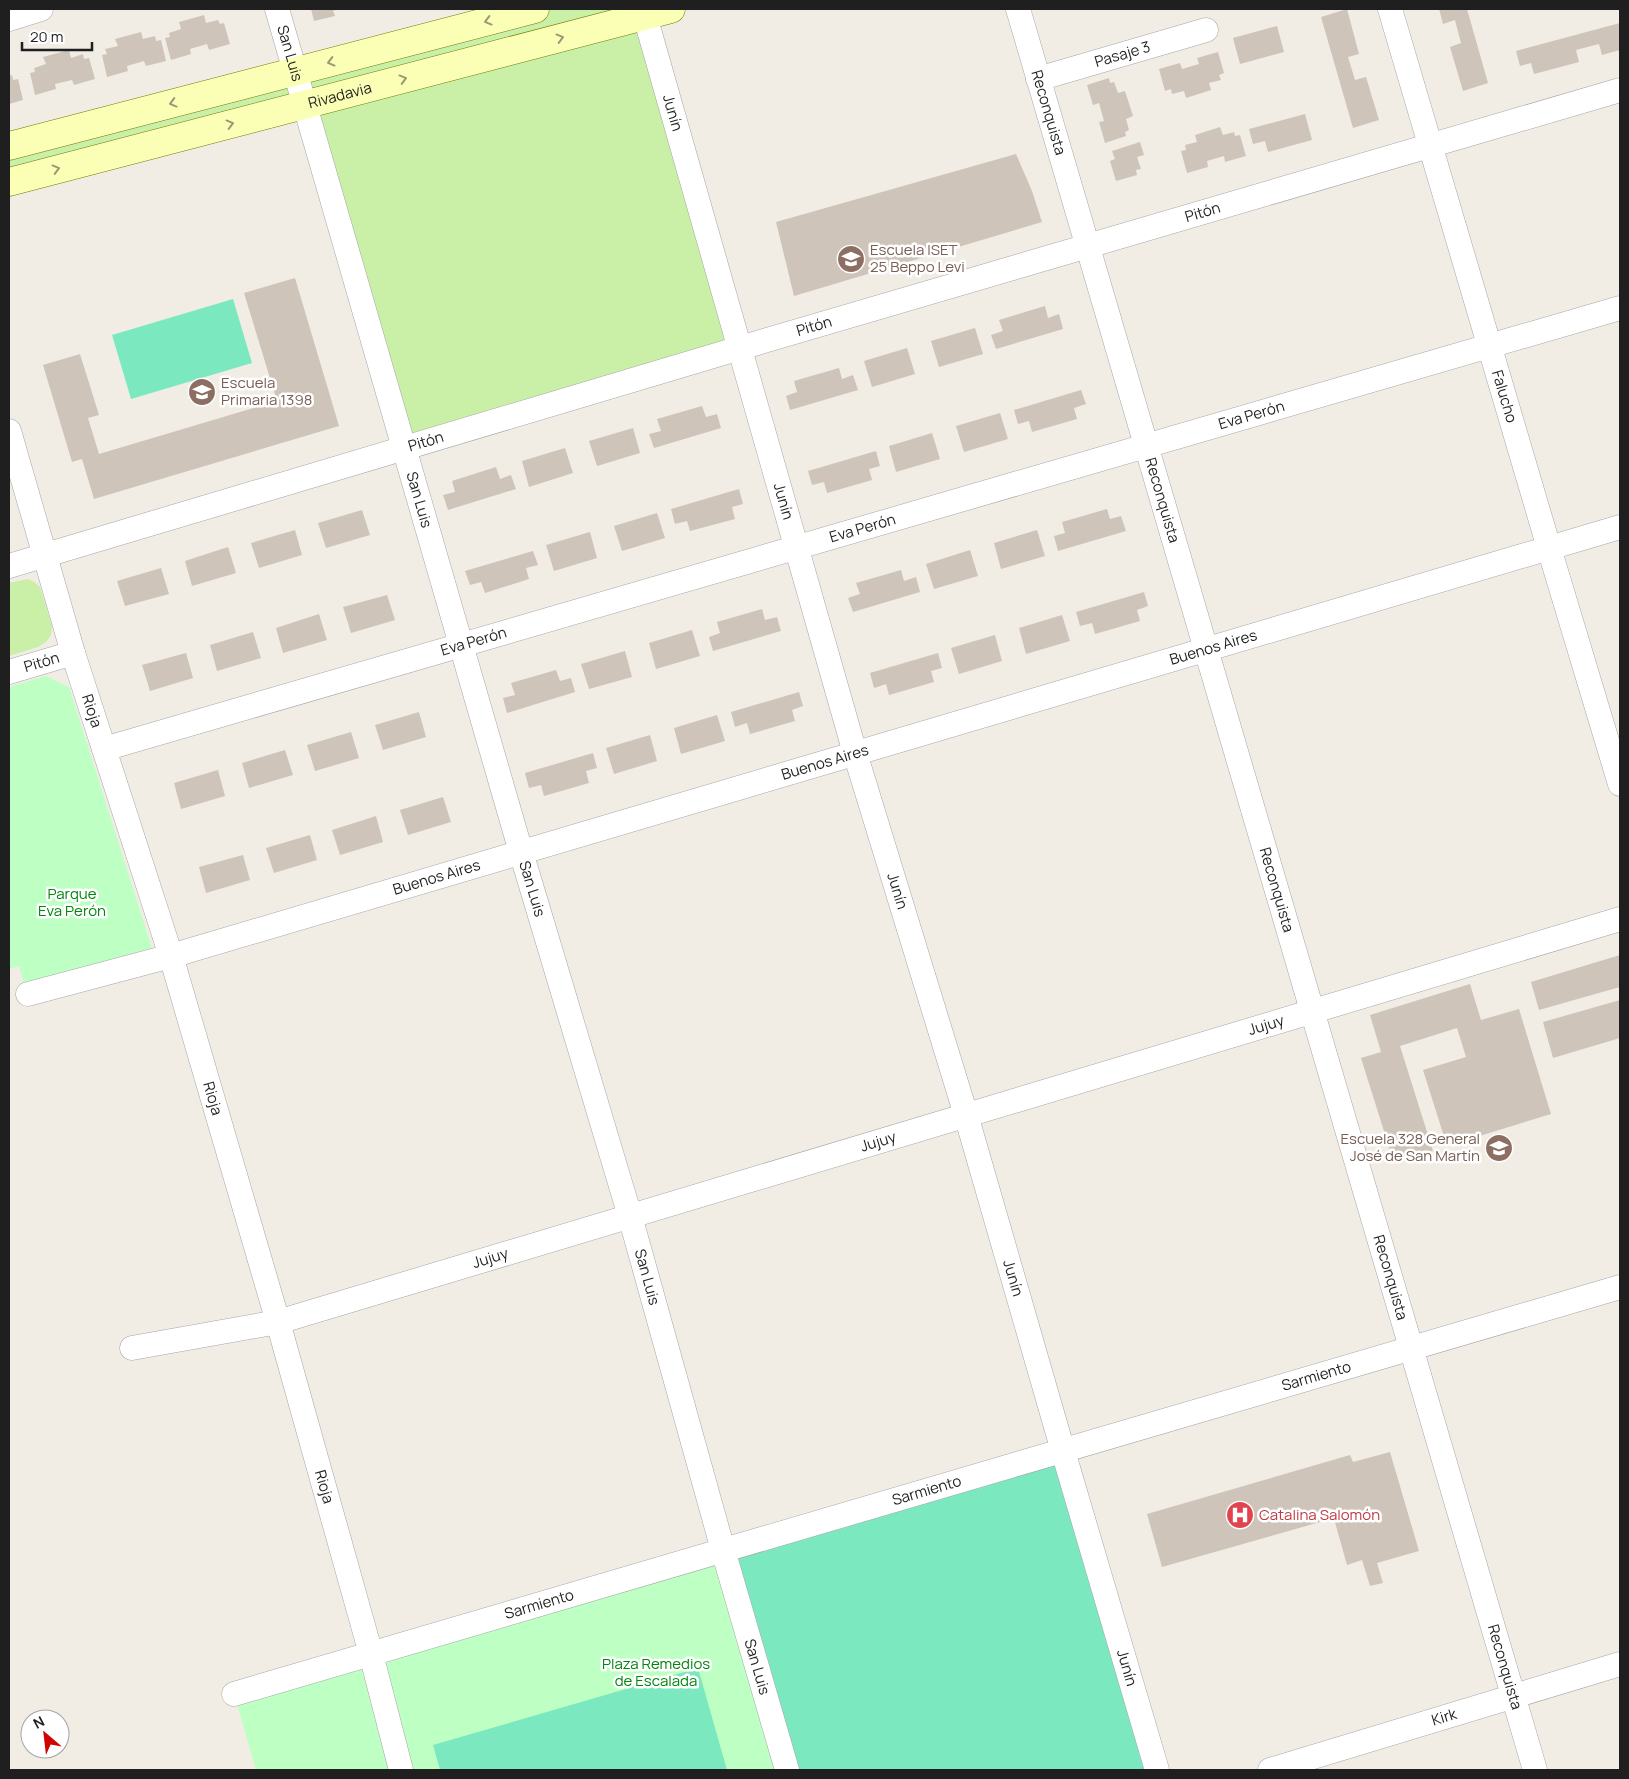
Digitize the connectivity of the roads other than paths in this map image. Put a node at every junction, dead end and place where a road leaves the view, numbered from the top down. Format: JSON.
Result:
{"nodes":[{"id":1,"x":42,"y":9,"type":"edge"},
{"id":2,"x":277,"y":9,"type":"edge"},
{"id":3,"x":535,"y":9,"type":"edge"},
{"id":4,"x":671,"y":9,"type":"edge"},
{"id":5,"x":1018,"y":9,"type":"edge"},
{"id":6,"x":1390,"y":9,"type":"edge"},
{"id":7,"x":644,"y":12,"type":"edge"},
{"id":8,"x":9,"y":19,"type":"edge"},
{"id":9,"x":1206,"y":30,"type":"dead end"},
{"id":10,"x":295,"y":71,"type":"junction"},
{"id":11,"x":1038,"y":79,"type":"junction"},
{"id":12,"x":1620,"y":90,"type":"edge"},
{"id":13,"x":305,"y":104,"type":"junction"},
{"id":14,"x":1430,"y":145,"type":"junction"},
{"id":15,"x":9,"y":146,"type":"edge"},
{"id":16,"x":9,"y":182,"type":"edge"},
{"id":17,"x":1088,"y":246,"type":"junction"},
{"id":18,"x":1620,"y":308,"type":"edge"},
{"id":19,"x":1490,"y":346,"type":"junction"},
{"id":20,"x":740,"y":348,"type":"junction"},
{"id":21,"x":9,"y":431,"type":"edge"},
{"id":22,"x":1146,"y":446,"type":"junction"},
{"id":23,"x":404,"y":447,"type":"junction"},
{"id":24,"x":1620,"y":527,"type":"edge"},
{"id":25,"x":797,"y":547,"type":"junction"},
{"id":26,"x":1549,"y":548,"type":"junction"},
{"id":27,"x":45,"y":556,"type":"junction"},
{"id":28,"x":9,"y":566,"type":"edge"},
{"id":29,"x":461,"y":645,"type":"junction"},
{"id":30,"x":1206,"y":649,"type":"junction"},
{"id":31,"x":73,"y":653,"type":"junction"},
{"id":32,"x":9,"y":672,"type":"edge"},
{"id":33,"x":104,"y":749,"type":"junction"},
{"id":34,"x":856,"y":753,"type":"junction"},
{"id":35,"x":1620,"y":784,"type":"edge"},
{"id":36,"x":521,"y":852,"type":"junction"},
{"id":37,"x":1620,"y":919,"type":"edge"},
{"id":38,"x":171,"y":956,"type":"junction"},
{"id":39,"x":28,"y":994,"type":"dead end"},
{"id":40,"x":1312,"y":1011,"type":"junction"},
{"id":41,"x":966,"y":1115,"type":"junction"},
{"id":42,"x":630,"y":1216,"type":"junction"},
{"id":43,"x":1620,"y":1287,"type":"edge"},
{"id":44,"x":278,"y":1322,"type":"junction"},
{"id":45,"x":132,"y":1348,"type":"dead end"},
{"id":46,"x":1411,"y":1349,"type":"junction"},
{"id":47,"x":1062,"y":1451,"type":"junction"},
{"id":48,"x":724,"y":1550,"type":"junction"},
{"id":49,"x":371,"y":1654,"type":"junction"},
{"id":50,"x":1620,"y":1664,"type":"edge"},
{"id":51,"x":234,"y":1694,"type":"dead end"},
{"id":52,"x":1514,"y":1696,"type":"junction"},
{"id":53,"x":401,"y":1770,"type":"edge"},
{"id":54,"x":787,"y":1770,"type":"edge"},
{"id":55,"x":1157,"y":1770,"type":"edge"},
{"id":56,"x":1270,"y":1770,"type":"edge"},
{"id":57,"x":1535,"y":1770,"type":"edge"}],
"edges":[{"from":1,"to":8,"type":"street"},
{"from":2,"to":10,"type":"street","name":"San Luis"},
{"from":3,"to":10,"type":"street","one_way":true},
{"from":4,"to":7,"type":"street","name":"Rivadavia"},
{"from":5,"to":11,"type":"street","name":"Reconquista"},
{"from":6,"to":14,"type":"street","name":"Falucho"},
{"from":13,"to":7,"type":"street","name":"Rivadavia","one_way":true},
{"from":7,"to":20,"type":"street","name":"Junín"},
{"from":9,"to":11,"type":"street","name":"Pasaje 3"},
{"from":10,"to":13,"type":"street","name":"San Luis"},
{"from":10,"to":15,"type":"street","one_way":true},
{"from":11,"to":17,"type":"street","name":"Reconquista"},
{"from":12,"to":14,"type":"street","name":"Pitón"},
{"from":16,"to":13,"type":"street","name":"Rivadavia","one_way":true},
{"from":13,"to":23,"type":"street","name":"San Luis"},
{"from":14,"to":17,"type":"street","name":"Pitón"},
{"from":14,"to":19,"type":"street","name":"Falucho"},
{"from":17,"to":20,"type":"street","name":"Pitón"},
{"from":17,"to":22,"type":"street","name":"Reconquista"},
{"from":18,"to":19,"type":"street","name":"Eva Perón"},
{"from":19,"to":22,"type":"street","name":"Eva Perón"},
{"from":19,"to":26,"type":"street","name":"Falucho"},
{"from":20,"to":23,"type":"street","name":"Pitón"},
{"from":20,"to":25,"type":"street","name":"Junín"},
{"from":21,"to":27,"type":"street","name":"Rioja"},
{"from":22,"to":25,"type":"street","name":"Eva Perón"},
{"from":22,"to":30,"type":"street","name":"Reconquista"},
{"from":23,"to":27,"type":"street","name":"Pitón"},
{"from":23,"to":29,"type":"street","name":"San Luis"},
{"from":24,"to":26,"type":"street","name":"Buenos Aires"},
{"from":25,"to":29,"type":"street","name":"Eva Perón"},
{"from":25,"to":34,"type":"street","name":"Junín"},
{"from":26,"to":30,"type":"street","name":"Buenos Aires"},
{"from":26,"to":35,"type":"street","name":"Falucho"},
{"from":27,"to":28,"type":"street","name":"Pitón"},
{"from":27,"to":31,"type":"street","name":"Rioja"},
{"from":29,"to":33,"type":"street","name":"Eva Perón"},
{"from":29,"to":36,"type":"street","name":"San Luis"},
{"from":30,"to":34,"type":"street","name":"Buenos Aires"},
{"from":30,"to":40,"type":"street","name":"Reconquista"},
{"from":31,"to":32,"type":"street","name":"Pitón"},
{"from":31,"to":33,"type":"street","name":"Rioja"},
{"from":33,"to":38,"type":"street","name":"Rioja"},
{"from":34,"to":36,"type":"street","name":"Buenos Aires"},
{"from":34,"to":41,"type":"street","name":"Junín"},
{"from":36,"to":38,"type":"street","name":"Buenos Aires"},
{"from":36,"to":42,"type":"street","name":"San Luis"},
{"from":37,"to":40,"type":"street","name":"Jujuy"},
{"from":38,"to":39,"type":"street","name":"Buenos Aires"},
{"from":38,"to":44,"type":"street","name":"Rioja"},
{"from":40,"to":41,"type":"street","name":"Jujuy"},
{"from":40,"to":46,"type":"street","name":"Reconquista"},
{"from":41,"to":42,"type":"street","name":"Jujuy"},
{"from":41,"to":47,"type":"street","name":"Junín"},
{"from":42,"to":44,"type":"street","name":"Jujuy"},
{"from":42,"to":48,"type":"street","name":"San Luis"},
{"from":43,"to":46,"type":"street","name":"Sarmiento"},
{"from":44,"to":45,"type":"street","name":"Jujuy"},
{"from":44,"to":49,"type":"street","name":"Rioja"},
{"from":46,"to":47,"type":"street","name":"Sarmiento"},
{"from":46,"to":52,"type":"street","name":"Reconquista"},
{"from":47,"to":48,"type":"street","name":"Sarmiento"},
{"from":47,"to":55,"type":"street","name":"Junín"},
{"from":48,"to":49,"type":"street","name":"Sarmiento"},
{"from":48,"to":54,"type":"street","name":"San Luis"},
{"from":49,"to":51,"type":"street","name":"Sarmiento"},
{"from":49,"to":53,"type":"street","name":"Rioja"},
{"from":50,"to":52,"type":"street","name":"Kirk"},
{"from":52,"to":56,"type":"street","name":"Kirk"},
{"from":52,"to":57,"type":"street","name":"Reconquista"}]}
